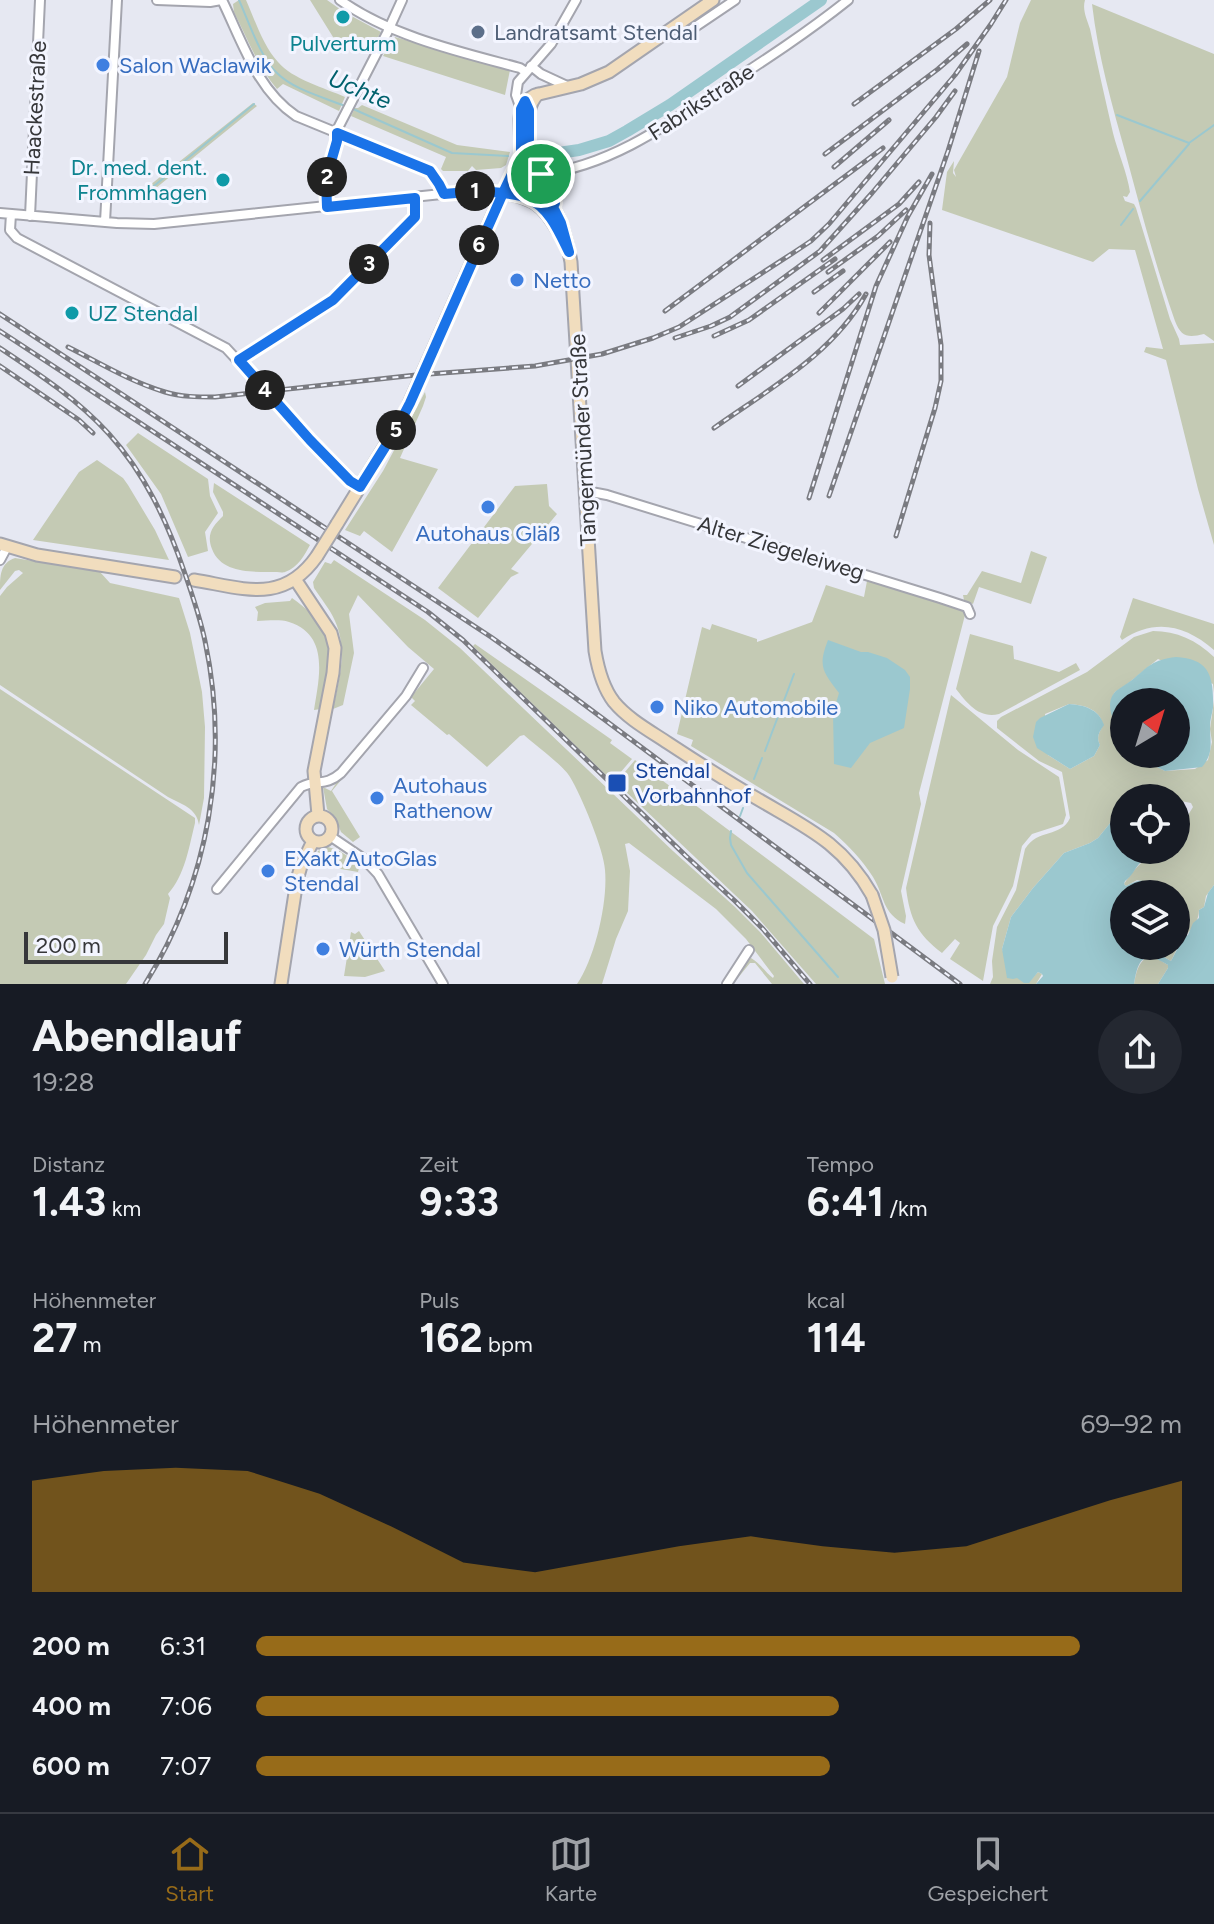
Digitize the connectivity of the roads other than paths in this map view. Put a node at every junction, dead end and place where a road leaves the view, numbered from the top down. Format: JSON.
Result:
{"nodes":[{"id":1,"x":40,"y":0,"type":"edge"},
{"id":2,"x":117,"y":0,"type":"edge"},
{"id":3,"x":157,"y":0,"type":"edge"},
{"id":4,"x":222,"y":0,"type":"edge"},
{"id":5,"x":340,"y":0,"type":"edge"},
{"id":6,"x":402,"y":0,"type":"edge"},
{"id":7,"x":576,"y":0,"type":"edge"},
{"id":8,"x":713,"y":0,"type":"edge"},
{"id":9,"x":735,"y":0,"type":"edge"},
{"id":10,"x":848,"y":0,"type":"edge"},
{"id":11,"x":390,"y":27,"type":"junction"},
{"id":12,"x":674,"y":28,"type":"junction"},
{"id":13,"x":529,"y":69,"type":"junction"},
{"id":14,"x":570,"y":87,"type":"junction"},
{"id":15,"x":525,"y":106,"type":"junction"},
{"id":16,"x":337,"y":133,"type":"junction"},
{"id":17,"x":529,"y":154,"type":"junction"},
{"id":18,"x":541,"y":174,"type":"junction"},
{"id":19,"x":503,"y":193,"type":"junction"},
{"id":20,"x":444,"y":194,"type":"junction"},
{"id":21,"x":415,"y":198,"type":"junction"},
{"id":22,"x":327,"y":207,"type":"junction"},
{"id":23,"x":548,"y":208,"type":"junction"},
{"id":24,"x":0,"y":213,"type":"edge"},
{"id":25,"x":11,"y":214,"type":"junction"},
{"id":26,"x":30,"y":216,"type":"junction"},
{"id":27,"x":105,"y":222,"type":"junction"},
{"id":28,"x":239,"y":360,"type":"junction"},
{"id":29,"x":360,"y":487,"type":"junction"},
{"id":30,"x":586,"y":491,"type":"junction"},
{"id":31,"x":3,"y":546,"type":"edge"},
{"id":32,"x":0,"y":560,"type":"edge"},
{"id":33,"x":175,"y":577,"type":"dead end"},
{"id":34,"x":295,"y":579,"type":"junction"},
{"id":35,"x":194,"y":580,"type":"dead end"},
{"id":36,"x":970,"y":614,"type":"dead end"},
{"id":37,"x":423,"y":668,"type":"dead end"},
{"id":38,"x":314,"y":784,"type":"junction"},
{"id":39,"x":318,"y":815,"type":"junction"},
{"id":40,"x":330,"y":836,"type":"junction"},
{"id":41,"x":313,"y":841,"type":"junction"},
{"id":42,"x":217,"y":889,"type":"dead end"},
{"id":43,"x":749,"y":950,"type":"dead end"},
{"id":44,"x":892,"y":980,"type":"edge"},
{"id":45,"x":281,"y":984,"type":"edge"},
{"id":46,"x":443,"y":984,"type":"edge"},
{"id":47,"x":727,"y":984,"type":"edge"}],
"edges":[{"from":1,"to":26,"type":"street","name":"Haackestraße"},
{"from":2,"to":27,"type":"street"},
{"from":3,"to":4,"type":"street"},
{"from":4,"to":16,"type":"street"},
{"from":5,"to":11,"type":"street"},
{"from":6,"to":11,"type":"street"},
{"from":7,"to":13,"type":"street"},
{"from":8,"to":12,"type":"main road"},
{"from":9,"to":12,"type":"street"},
{"from":10,"to":18,"type":"street","name":"Fabrikstraße"},
{"from":11,"to":13,"type":"street"},
{"from":11,"to":16,"type":"street"},
{"from":12,"to":14,"type":"main road"},
{"from":13,"to":14,"type":"street"},
{"from":13,"to":15,"type":"street"},
{"from":14,"to":15,"type":"main road"},
{"from":15,"to":17,"type":"main road"},
{"from":15,"to":19,"type":"main road"},
{"from":16,"to":20,"type":"street"},
{"from":16,"to":22,"type":"street"},
{"from":17,"to":18,"type":"main road","name":"Tangermünder Straße"},
{"from":17,"to":19,"type":"main road"},
{"from":18,"to":23,"type":"main road","name":"Tangermünder Straße"},
{"from":19,"to":20,"type":"street"},
{"from":19,"to":23,"type":"main road"},
{"from":19,"to":29,"type":"main road"},
{"from":20,"to":21,"type":"street"},
{"from":21,"to":22,"type":"street"},
{"from":21,"to":28,"type":"street"},
{"from":22,"to":27,"type":"street"},
{"from":23,"to":30,"type":"main road","name":"Tangermünder Straße"},
{"from":24,"to":25,"type":"street"},
{"from":25,"to":26,"type":"street"},
{"from":25,"to":28,"type":"street"},
{"from":26,"to":27,"type":"street"},
{"from":28,"to":29,"type":"street"},
{"from":29,"to":34,"type":"main road","bridge":true},
{"from":30,"to":36,"type":"street","name":"Alter Ziegeleiweg"},
{"from":30,"to":44,"type":"main road","name":"Tangermünder Straße","bridge":true},
{"from":31,"to":32,"type":"street"},
{"from":31,"to":33,"type":"main road"},
{"from":34,"to":35,"type":"main road"},
{"from":34,"to":38,"type":"main road"},
{"from":37,"to":38,"type":"street"},
{"from":38,"to":39,"type":"main road"},
{"from":38,"to":42,"type":"street"},
{"from":39,"to":40,"type":"main road"},
{"from":39,"to":41,"type":"main road"},
{"from":40,"to":41,"type":"main road"},
{"from":40,"to":46,"type":"street"},
{"from":41,"to":45,"type":"main road"},
{"from":43,"to":47,"type":"street"}]}
